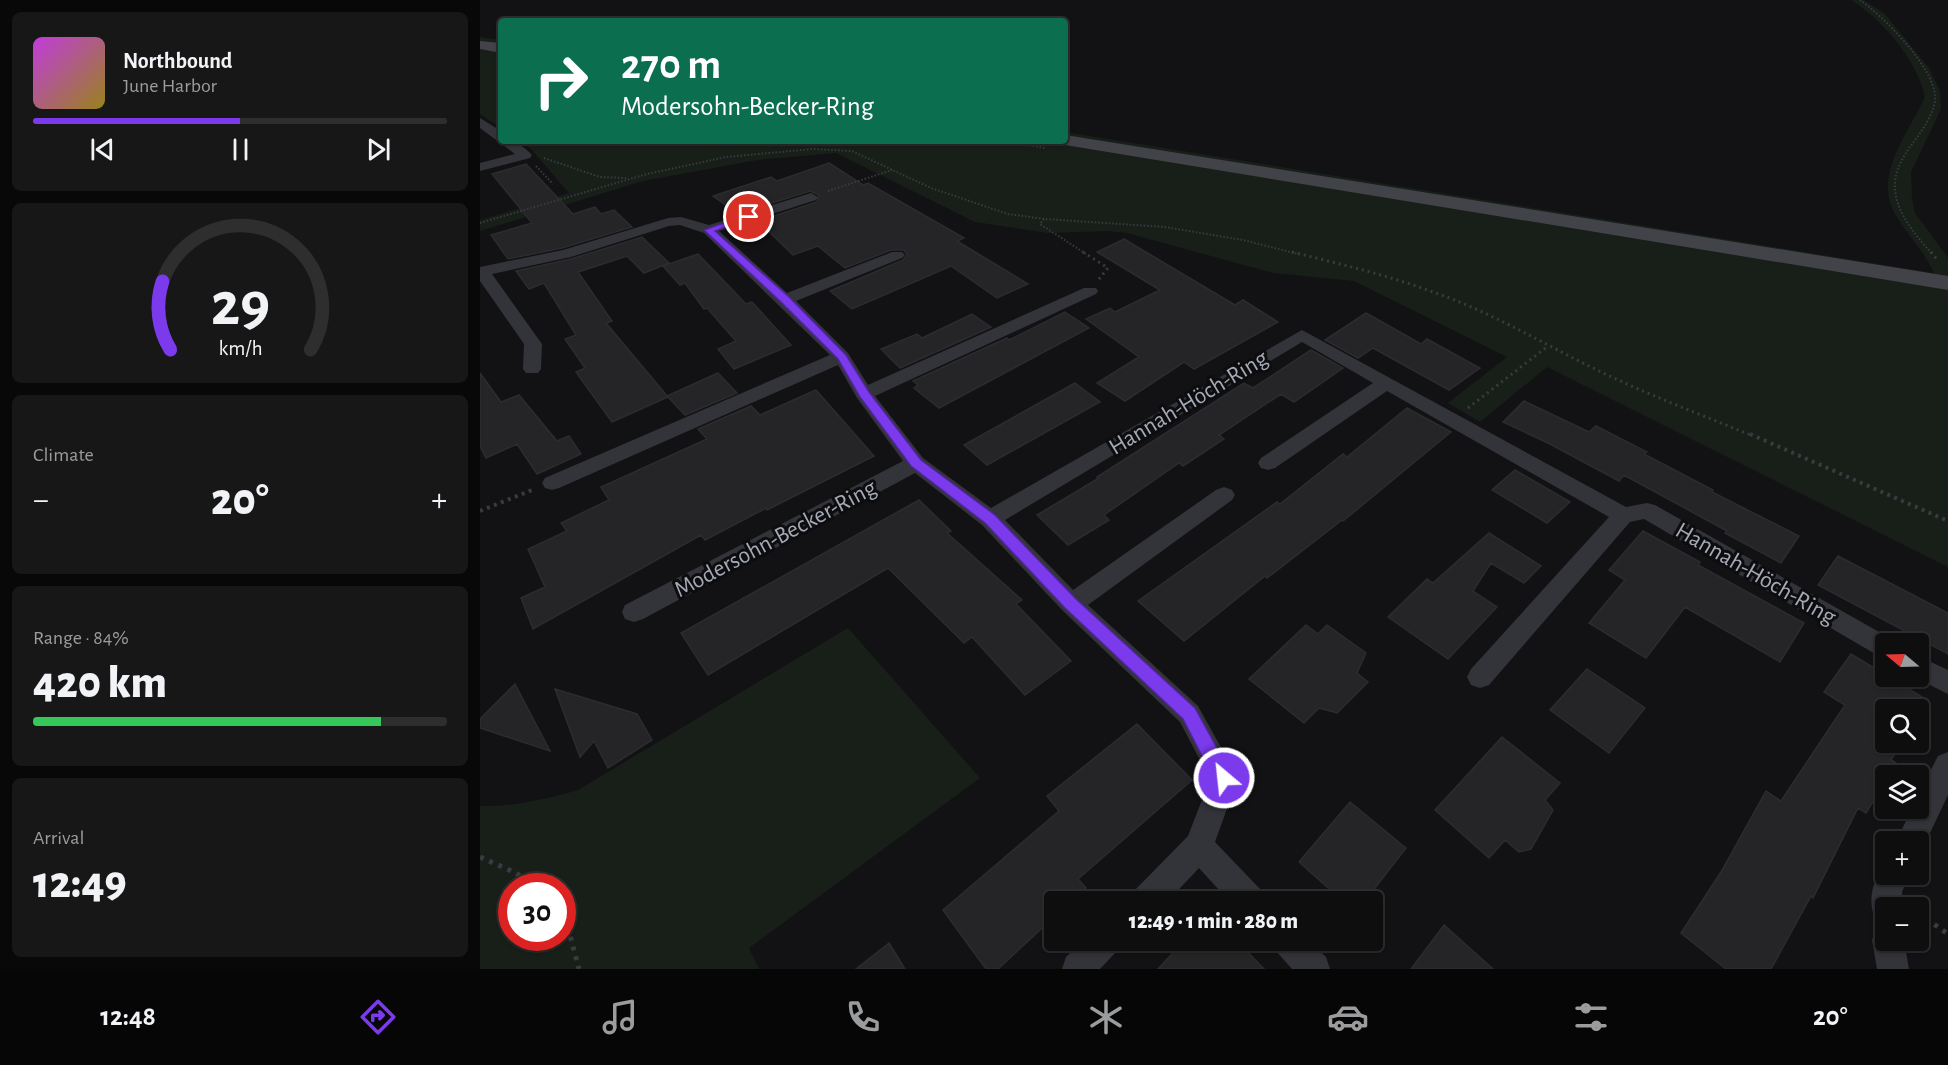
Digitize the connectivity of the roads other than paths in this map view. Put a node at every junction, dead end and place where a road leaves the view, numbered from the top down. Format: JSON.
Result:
{"nodes":[{"id":1,"x":480,"y":45,"type":"edge"},
{"id":2,"x":498,"y":48,"type":"edge"},
{"id":3,"x":480,"y":122,"type":"edge"},
{"id":4,"x":498,"y":135,"type":"edge"},
{"id":5,"x":1068,"y":140,"type":"edge"},
{"id":6,"x":510,"y":144,"type":"edge"},
{"id":7,"x":480,"y":167,"type":"edge"},
{"id":8,"x":811,"y":197,"type":"road end"},
{"id":9,"x":709,"y":230,"type":"junction"},
{"id":10,"x":897,"y":255,"type":"dead end"},
{"id":11,"x":481,"y":272,"type":"edge"},
{"id":12,"x":1945,"y":275,"type":"edge"},
{"id":13,"x":1090,"y":291,"type":"road end"},
{"id":14,"x":785,"y":300,"type":"junction"},
{"id":15,"x":842,"y":357,"type":"junction"},
{"id":16,"x":532,"y":369,"type":"dead end"},
{"id":17,"x":1386,"y":383,"type":"junction"},
{"id":18,"x":864,"y":394,"type":"junction"},
{"id":19,"x":916,"y":463,"type":"junction"},
{"id":20,"x":1268,"y":463,"type":"dead end"},
{"id":21,"x":552,"y":483,"type":"road end"},
{"id":22,"x":1224,"y":495,"type":"dead end"},
{"id":23,"x":1623,"y":515,"type":"junction"},
{"id":24,"x":990,"y":519,"type":"junction"},
{"id":25,"x":1071,"y":604,"type":"junction"},
{"id":26,"x":634,"y":612,"type":"dead end"},
{"id":27,"x":1875,"y":642,"type":"edge"},
{"id":28,"x":1929,"y":672,"type":"edge"},
{"id":29,"x":1480,"y":677,"type":"dead end"},
{"id":30,"x":1948,"y":683,"type":"edge"},
{"id":31,"x":1948,"y":765,"type":"edge"},
{"id":32,"x":1916,"y":831,"type":"edge"},
{"id":33,"x":1199,"y":846,"type":"junction"},
{"id":34,"x":1155,"y":891,"type":"edge"},
{"id":35,"x":1241,"y":891,"type":"edge"},
{"id":36,"x":1095,"y":951,"type":"edge"},
{"id":37,"x":1297,"y":951,"type":"edge"},
{"id":38,"x":1890,"y":951,"type":"edge"},
{"id":39,"x":1078,"y":969,"type":"edge"},
{"id":40,"x":1314,"y":969,"type":"edge"},
{"id":41,"x":1893,"y":969,"type":"edge"}],
"edges":[{"from":1,"to":2,"type":"main road"},
{"from":3,"to":4,"type":"street"},
{"from":5,"to":12,"type":"main road"},
{"from":6,"to":7,"type":"street"},
{"from":8,"to":9,"type":"street"},
{"from":9,"to":11,"type":"street"},
{"from":9,"to":14,"type":"street"},
{"from":10,"to":14,"type":"street"},
{"from":11,"to":16,"type":"street"},
{"from":13,"to":18,"type":"street"},
{"from":14,"to":15,"type":"street"},
{"from":15,"to":18,"type":"street"},
{"from":15,"to":21,"type":"street"},
{"from":17,"to":20,"type":"street"},
{"from":17,"to":23,"type":"street","name":"Hannah-Höch-Ring"},
{"from":17,"to":24,"type":"street","name":"Hannah-Höch-Ring"},
{"from":18,"to":19,"type":"street"},
{"from":19,"to":24,"type":"street"},
{"from":19,"to":26,"type":"street","name":"Modersohn-Becker-Ring"},
{"from":22,"to":25,"type":"street"},
{"from":23,"to":27,"type":"street","name":"Hannah-Höch-Ring"},
{"from":23,"to":29,"type":"street"},
{"from":24,"to":25,"type":"street"},
{"from":25,"to":33,"type":"street"},
{"from":28,"to":30,"type":"street"},
{"from":31,"to":32,"type":"street"},
{"from":33,"to":34,"type":"street"},
{"from":33,"to":35,"type":"street"},
{"from":36,"to":39,"type":"street"},
{"from":37,"to":40,"type":"street"},
{"from":38,"to":41,"type":"street"}]}
